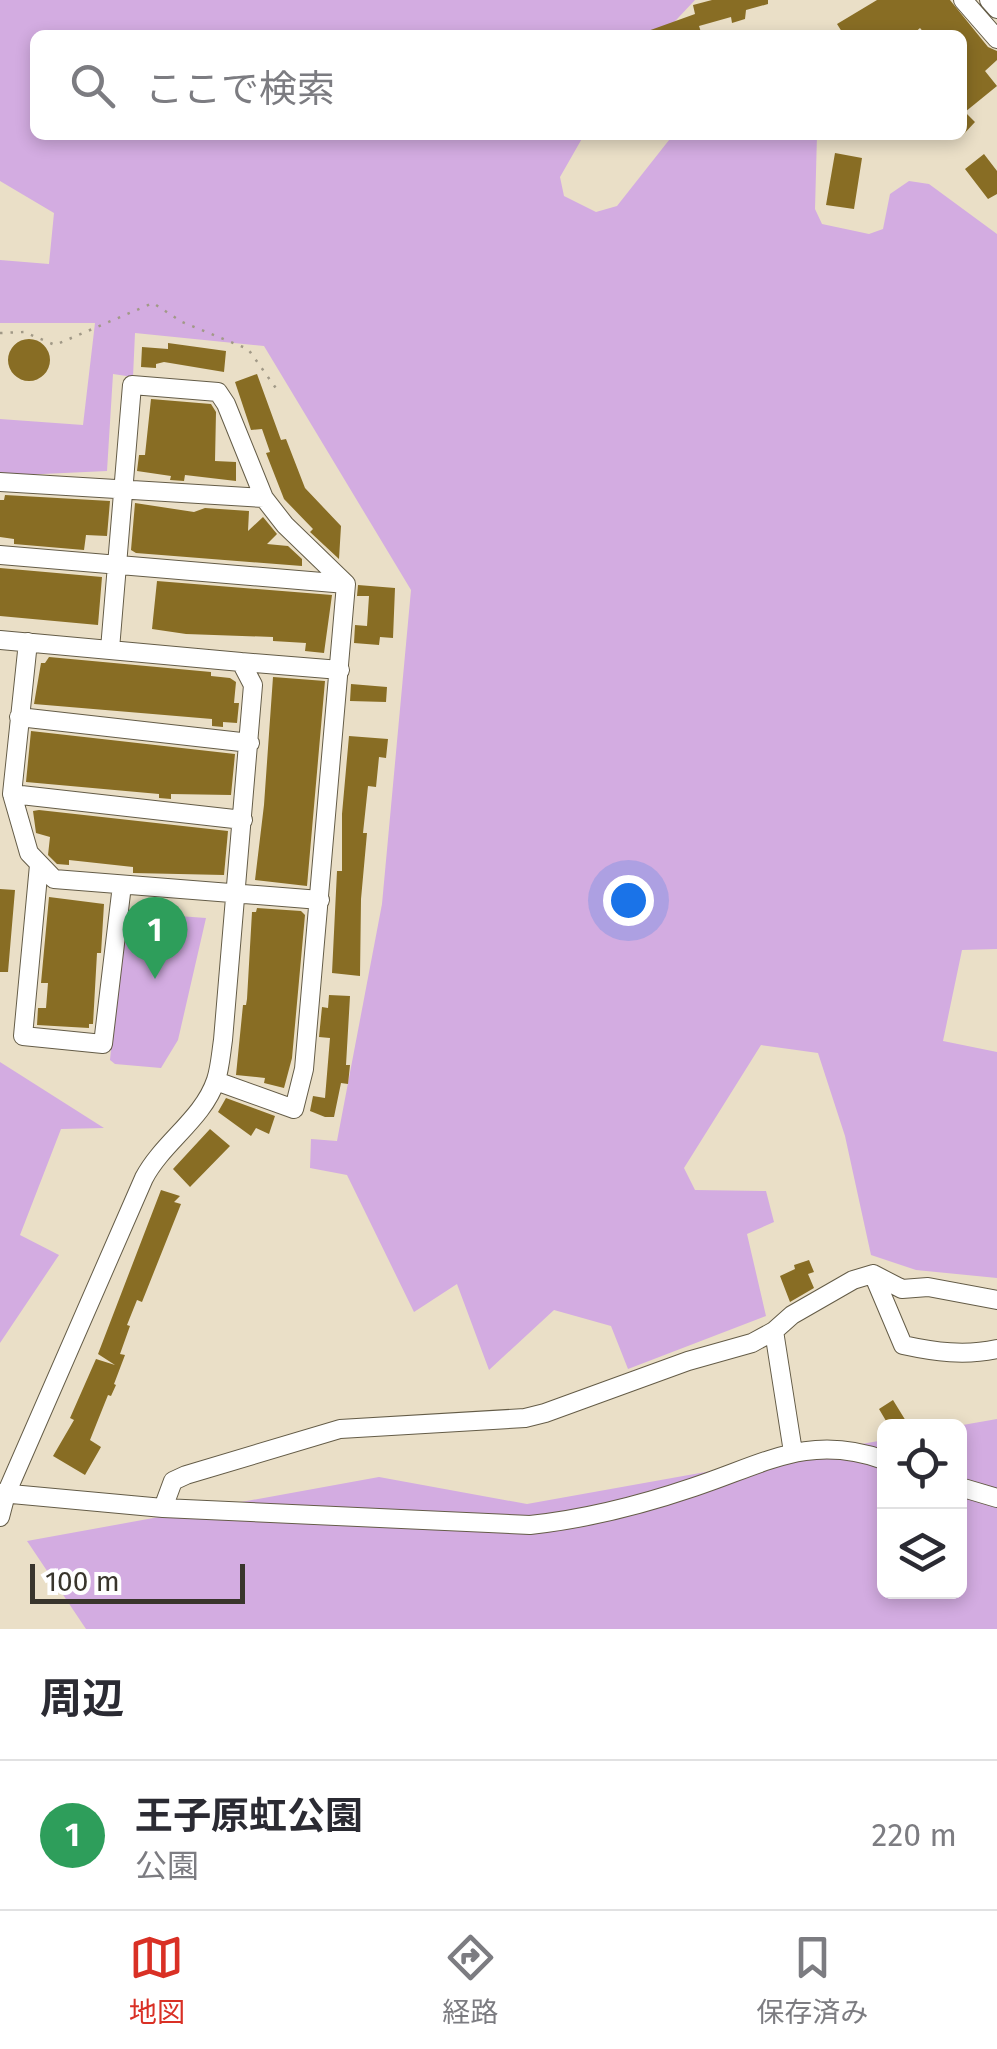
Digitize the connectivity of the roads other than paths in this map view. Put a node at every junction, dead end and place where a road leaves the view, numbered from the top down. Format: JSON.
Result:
{"nodes":[{"id":1,"x":964,"y":0,"type":"edge"},
{"id":2,"x":989,"y":0,"type":"edge"},
{"id":3,"x":997,"y":9,"type":"edge"},
{"id":4,"x":997,"y":39,"type":"edge"},
{"id":5,"x":0,"y":482,"type":"edge"},
{"id":6,"x":124,"y":489,"type":"junction"},
{"id":7,"x":264,"y":498,"type":"junction"},
{"id":8,"x":0,"y":555,"type":"edge"},
{"id":9,"x":115,"y":563,"type":"junction"},
{"id":10,"x":346,"y":584,"type":"junction"},
{"id":11,"x":0,"y":640,"type":"edge"},
{"id":12,"x":28,"y":642,"type":"junction"},
{"id":13,"x":110,"y":649,"type":"junction"},
{"id":14,"x":241,"y":662,"type":"junction"},
{"id":15,"x":340,"y":670,"type":"junction"},
{"id":16,"x":18,"y":716,"type":"junction"},
{"id":17,"x":250,"y":742,"type":"junction"},
{"id":18,"x":12,"y":794,"type":"junction"},
{"id":19,"x":243,"y":820,"type":"junction"},
{"id":20,"x":39,"y":865,"type":"junction"},
{"id":21,"x":122,"y":885,"type":"junction"},
{"id":22,"x":235,"y":894,"type":"junction"},
{"id":23,"x":320,"y":900,"type":"junction"},
{"id":24,"x":216,"y":1080,"type":"junction"},
{"id":25,"x":873,"y":1274,"type":"junction"},
{"id":26,"x":997,"y":1300,"type":"edge"},
{"id":27,"x":774,"y":1331,"type":"junction"},
{"id":28,"x":997,"y":1349,"type":"edge"},
{"id":29,"x":793,"y":1452,"type":"junction"},
{"id":30,"x":877,"y":1457,"type":"edge"},
{"id":31,"x":967,"y":1489,"type":"edge"},
{"id":32,"x":3,"y":1493,"type":"edge"},
{"id":33,"x":997,"y":1498,"type":"edge"},
{"id":34,"x":162,"y":1508,"type":"junction"},
{"id":35,"x":0,"y":1517,"type":"edge"}],
"edges":[{"from":1,"to":4,"type":"street"},
{"from":2,"to":3,"type":"street"},
{"from":5,"to":6,"type":"street"},
{"from":6,"to":7,"type":"street"},
{"from":6,"to":7,"type":"street"},
{"from":6,"to":9,"type":"street"},
{"from":7,"to":10,"type":"street"},
{"from":8,"to":9,"type":"street"},
{"from":9,"to":10,"type":"street"},
{"from":9,"to":13,"type":"street"},
{"from":10,"to":15,"type":"street"},
{"from":11,"to":12,"type":"street"},
{"from":12,"to":13,"type":"street"},
{"from":12,"to":16,"type":"street"},
{"from":13,"to":14,"type":"street"},
{"from":14,"to":15,"type":"street"},
{"from":14,"to":17,"type":"street"},
{"from":15,"to":23,"type":"street"},
{"from":16,"to":17,"type":"street"},
{"from":16,"to":18,"type":"street"},
{"from":17,"to":19,"type":"street"},
{"from":18,"to":19,"type":"street"},
{"from":18,"to":20,"type":"street"},
{"from":19,"to":22,"type":"street"},
{"from":20,"to":21,"type":"street"},
{"from":20,"to":21,"type":"street"},
{"from":21,"to":22,"type":"street"},
{"from":22,"to":23,"type":"street"},
{"from":22,"to":24,"type":"street"},
{"from":23,"to":24,"type":"street"},
{"from":24,"to":32,"type":"street"},
{"from":25,"to":26,"type":"street"},
{"from":25,"to":27,"type":"street"},
{"from":25,"to":28,"type":"street"},
{"from":27,"to":29,"type":"street"},
{"from":27,"to":34,"type":"street"},
{"from":29,"to":30,"type":"street"},
{"from":29,"to":34,"type":"street"},
{"from":31,"to":33,"type":"street"},
{"from":32,"to":34,"type":"street"},
{"from":32,"to":35,"type":"street"}]}
